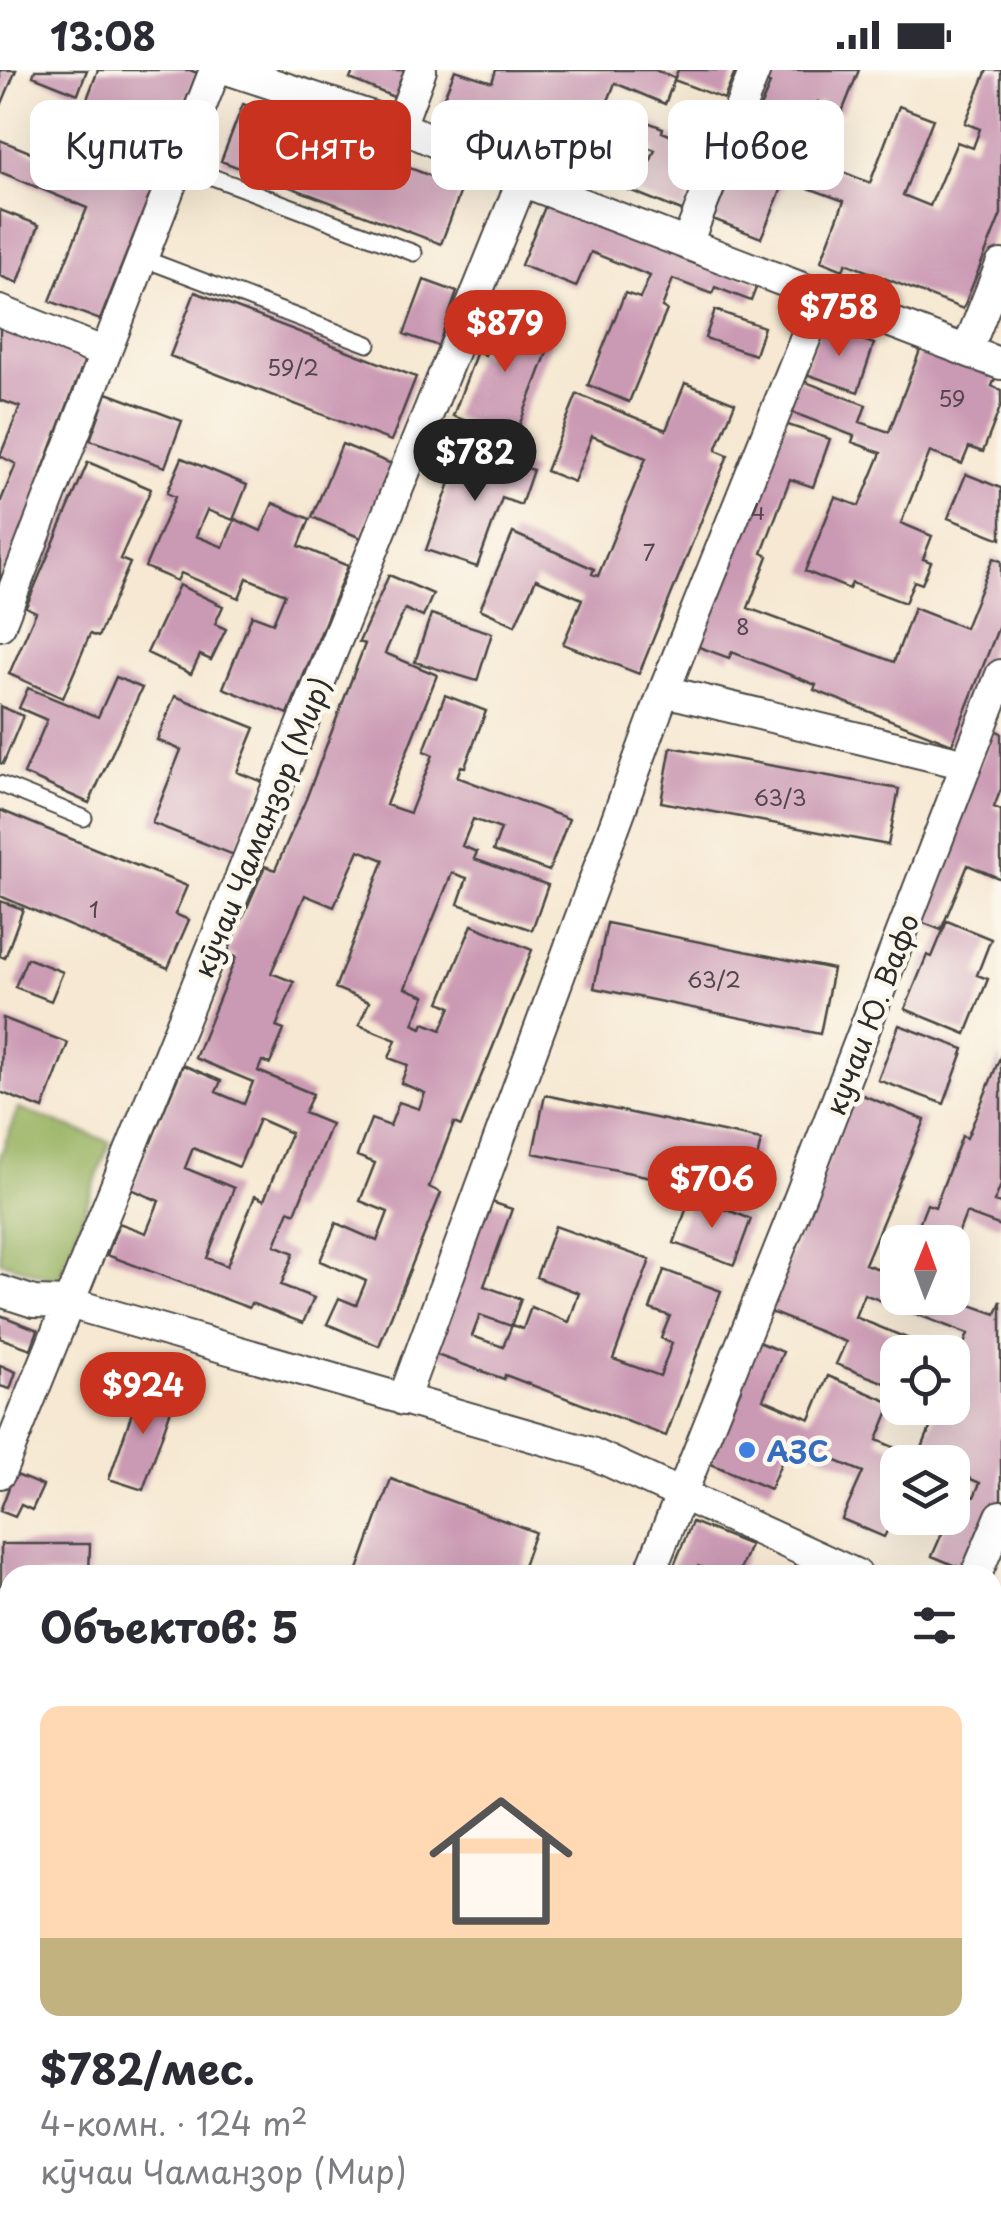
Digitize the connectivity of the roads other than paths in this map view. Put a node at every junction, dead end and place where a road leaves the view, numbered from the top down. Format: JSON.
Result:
{"nodes":[{"id":1,"x":215,"y":70,"type":"edge"},
{"id":2,"x":230,"y":70,"type":"edge"},
{"id":3,"x":421,"y":70,"type":"edge"},
{"id":4,"x":754,"y":70,"type":"edge"},
{"id":5,"x":203,"y":100,"type":"edge"},
{"id":6,"x":321,"y":100,"type":"edge"},
{"id":7,"x":410,"y":100,"type":"edge"},
{"id":8,"x":219,"y":179,"type":"edge"},
{"id":9,"x":168,"y":190,"type":"edge"},
{"id":10,"x":518,"y":190,"type":"edge"},
{"id":11,"x":548,"y":190,"type":"edge"},
{"id":12,"x":687,"y":244,"type":"junction"},
{"id":13,"x":414,"y":253,"type":"dead end"},
{"id":14,"x":142,"y":258,"type":"junction"},
{"id":15,"x":1001,"y":265,"type":"edge"},
{"id":16,"x":823,"y":294,"type":"junction"},
{"id":17,"x":0,"y":311,"type":"edge"},
{"id":18,"x":368,"y":344,"type":"dead end"},
{"id":19,"x":967,"y":351,"type":"junction"},
{"id":20,"x":106,"y":353,"type":"junction"},
{"id":21,"x":1001,"y":364,"type":"edge"},
{"id":22,"x":0,"y":625,"type":"edge"},
{"id":23,"x":1001,"y":675,"type":"edge"},
{"id":24,"x":664,"y":691,"type":"junction"},
{"id":25,"x":966,"y":764,"type":"junction"},
{"id":26,"x":0,"y":784,"type":"edge"},
{"id":27,"x":84,"y":818,"type":"dead end"},
{"id":28,"x":0,"y":1291,"type":"edge"},
{"id":29,"x":69,"y":1303,"type":"junction"},
{"id":30,"x":404,"y":1400,"type":"junction"},
{"id":31,"x":0,"y":1473,"type":"edge"},
{"id":32,"x":680,"y":1494,"type":"junction"},
{"id":33,"x":1001,"y":1516,"type":"edge"},
{"id":34,"x":653,"y":1565,"type":"edge"},
{"id":35,"x":835,"y":1565,"type":"edge"},
{"id":36,"x":980,"y":1565,"type":"edge"}],
"edges":[{"from":1,"to":5,"type":"street"},
{"from":2,"to":6,"type":"street"},
{"from":3,"to":7,"type":"street"},
{"from":4,"to":12,"type":"street"},
{"from":8,"to":13,"type":"lane"},
{"from":9,"to":14,"type":"street"},
{"from":10,"to":29,"type":"street","name":"кӯчаи Чаманзор (Мир)"},
{"from":11,"to":12,"type":"street"},
{"from":12,"to":16,"type":"street"},
{"from":14,"to":18,"type":"lane"},
{"from":14,"to":20,"type":"street"},
{"from":15,"to":19,"type":"street"},
{"from":16,"to":19,"type":"street"},
{"from":16,"to":24,"type":"street"},
{"from":17,"to":20,"type":"street"},
{"from":19,"to":21,"type":"street"},
{"from":20,"to":22,"type":"street"},
{"from":23,"to":25,"type":"street","name":"кучаи Ю. Вафо"},
{"from":24,"to":25,"type":"street"},
{"from":24,"to":30,"type":"street"},
{"from":25,"to":32,"type":"street","name":"кучаи Ю. Вафо"},
{"from":26,"to":27,"type":"lane"},
{"from":28,"to":29,"type":"street"},
{"from":29,"to":30,"type":"street"},
{"from":29,"to":31,"type":"street","name":"кӯчаи Чаманзор (Мир)"},
{"from":30,"to":32,"type":"street"},
{"from":32,"to":34,"type":"street","name":"кучаи Ю. Вафо"},
{"from":32,"to":35,"type":"street"},
{"from":33,"to":36,"type":"street"}]}
